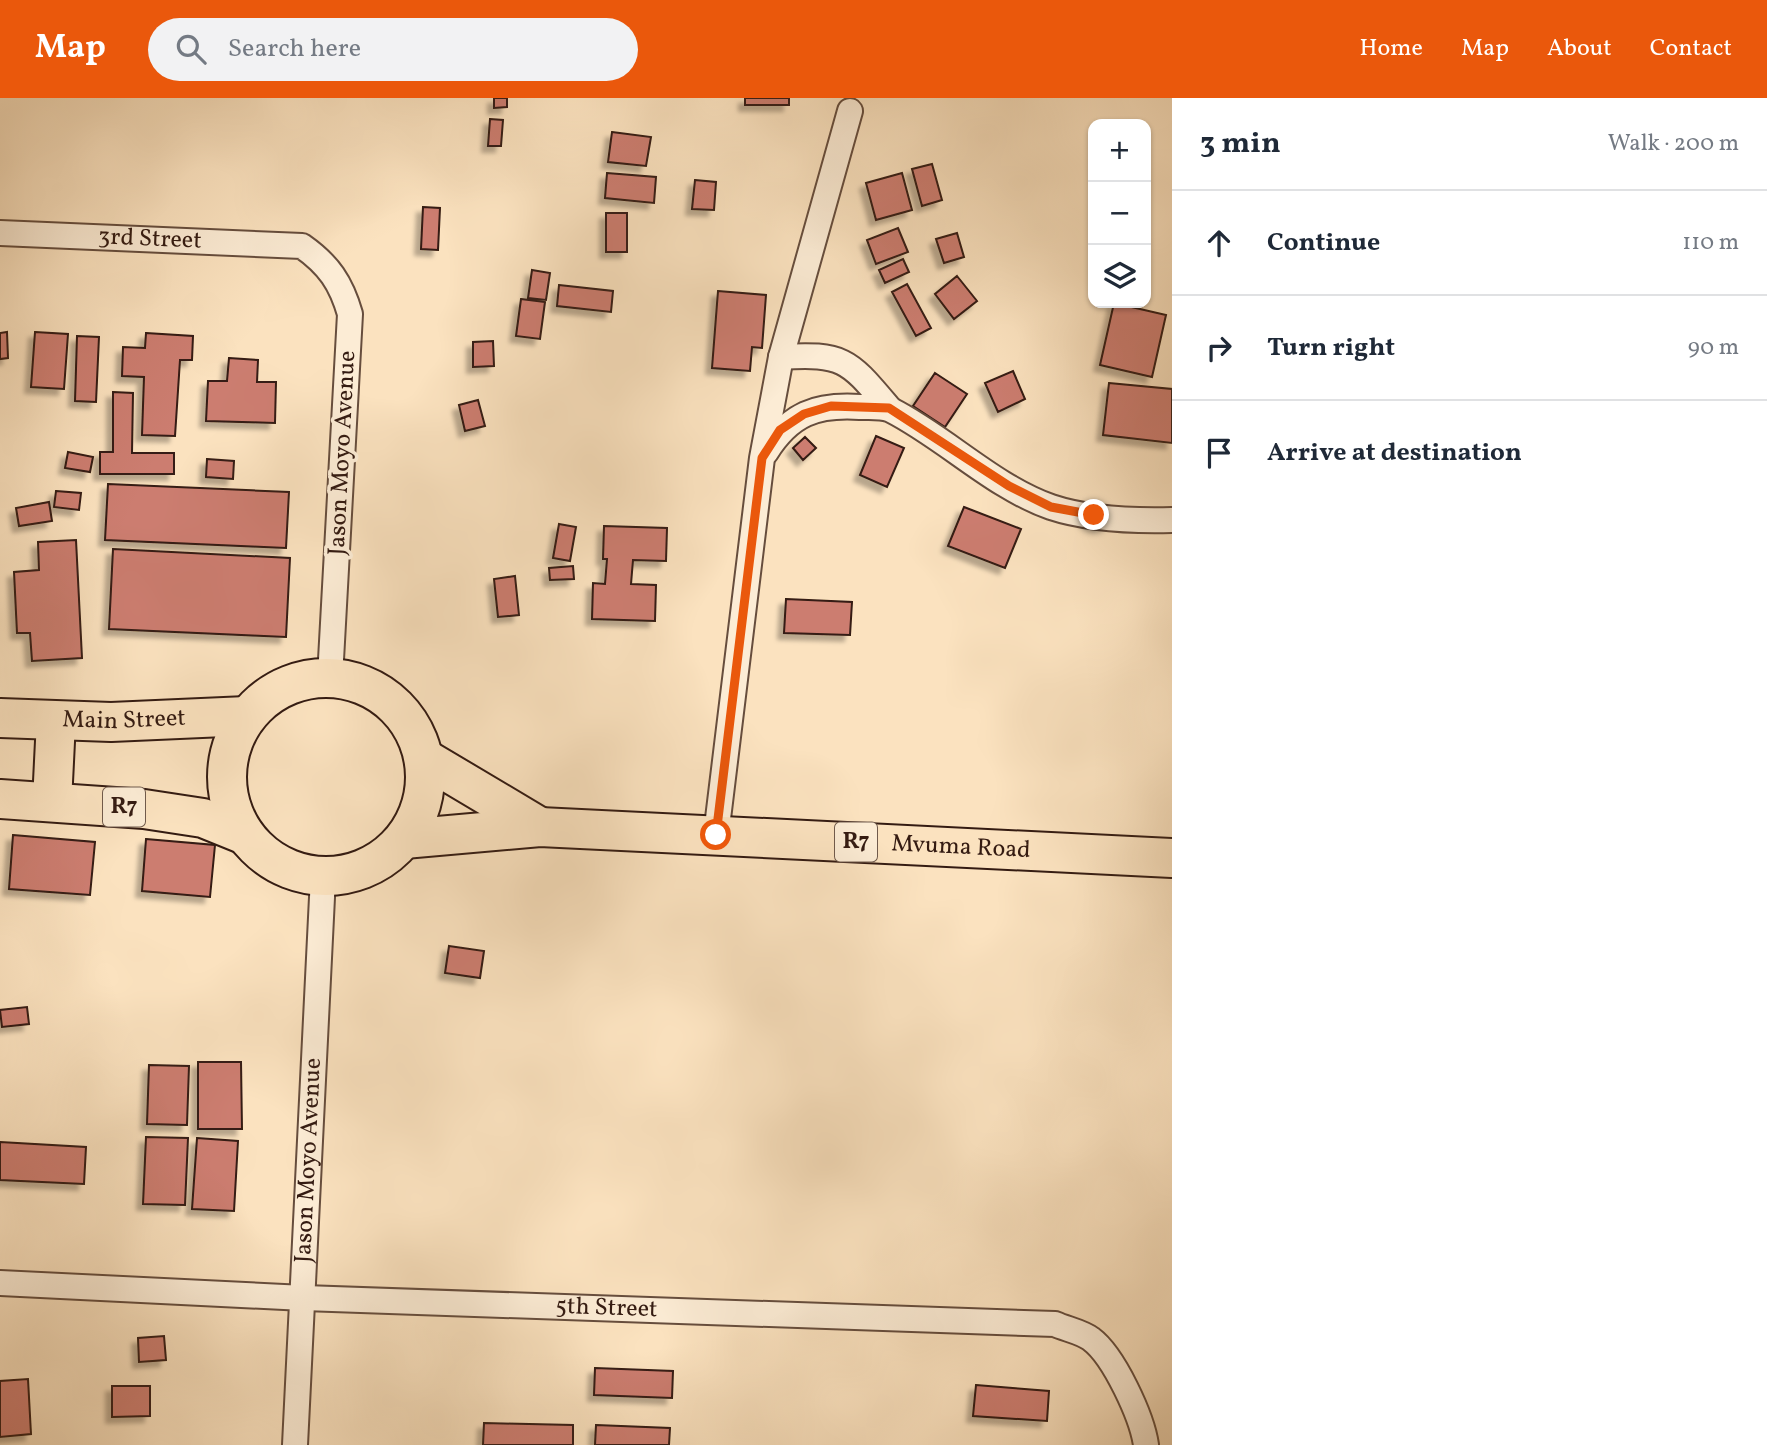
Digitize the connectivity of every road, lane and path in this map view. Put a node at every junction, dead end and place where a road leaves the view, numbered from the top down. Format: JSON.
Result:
{"nodes":[{"id":1,"x":850,"y":111,"type":"dead end"},
{"id":2,"x":0,"y":233,"type":"edge"},
{"id":3,"x":302,"y":246,"type":"joint"},
{"id":4,"x":781,"y":357,"type":"junction"},
{"id":5,"x":889,"y":408,"type":"junction"},
{"id":6,"x":762,"y":458,"type":"junction"},
{"id":7,"x":1172,"y":520,"type":"edge"},
{"id":8,"x":330,"y":678,"type":"junction"},
{"id":9,"x":247,"y":716,"type":"junction"},
{"id":10,"x":0,"y":718,"type":"edge"},
{"id":11,"x":56,"y":721,"type":"junction"},
{"id":12,"x":424,"y":758,"type":"junction"},
{"id":13,"x":0,"y":799,"type":"edge"},
{"id":14,"x":52,"y":802,"type":"junction"},
{"id":15,"x":540,"y":827,"type":"junction"},
{"id":16,"x":245,"y":835,"type":"junction"},
{"id":17,"x":716,"y":835,"type":"junction"},
{"id":18,"x":404,"y":839,"type":"junction"},
{"id":19,"x":1172,"y":858,"type":"edge"},
{"id":20,"x":323,"y":877,"type":"junction"},
{"id":21,"x":0,"y":1283,"type":"edge"},
{"id":22,"x":304,"y":1298,"type":"junction"},
{"id":23,"x":295,"y":1445,"type":"edge"},
{"id":24,"x":1146,"y":1445,"type":"edge"}],
"edges":[{"from":1,"to":4,"type":"street"},
{"from":2,"to":3,"type":"street","name":"3rd Street"},
{"from":3,"to":8,"type":"street","name":"Jason Moyo Avenue"},
{"from":4,"to":5,"type":"street"},
{"from":4,"to":6,"type":"street"},
{"from":5,"to":6,"type":"street"},
{"from":5,"to":7,"type":"street"},
{"from":6,"to":17,"type":"street"},
{"from":8,"to":9,"type":"highway","number":"R7"},
{"from":8,"to":12,"type":"highway","number":"R7"},
{"from":9,"to":11,"type":"highway","name":"Main Street"},
{"from":9,"to":16,"type":"highway","number":"R7"},
{"from":10,"to":11,"type":"highway","name":"Main Street"},
{"from":11,"to":14,"type":"highway"},
{"from":12,"to":15,"type":"highway","name":"Mvuma Road","number":"R7"},
{"from":12,"to":18,"type":"highway","number":"R7"},
{"from":13,"to":14,"type":"highway","number":"R7"},
{"from":14,"to":16,"type":"highway","number":"R7"},
{"from":15,"to":17,"type":"highway","name":"Mvuma Road","number":"R7"},
{"from":15,"to":18,"type":"highway","name":"Mvuma Road","number":"R7"},
{"from":16,"to":20,"type":"highway","number":"R7"},
{"from":17,"to":19,"type":"highway","name":"Mvuma Road","number":"R7"},
{"from":18,"to":20,"type":"highway","number":"R7"},
{"from":20,"to":22,"type":"street","name":"Jason Moyo Avenue"},
{"from":21,"to":22,"type":"street","name":"5th Street"},
{"from":22,"to":23,"type":"street","name":"Jason Moyo Avenue"},
{"from":22,"to":24,"type":"street","name":"5th Street"}]}
